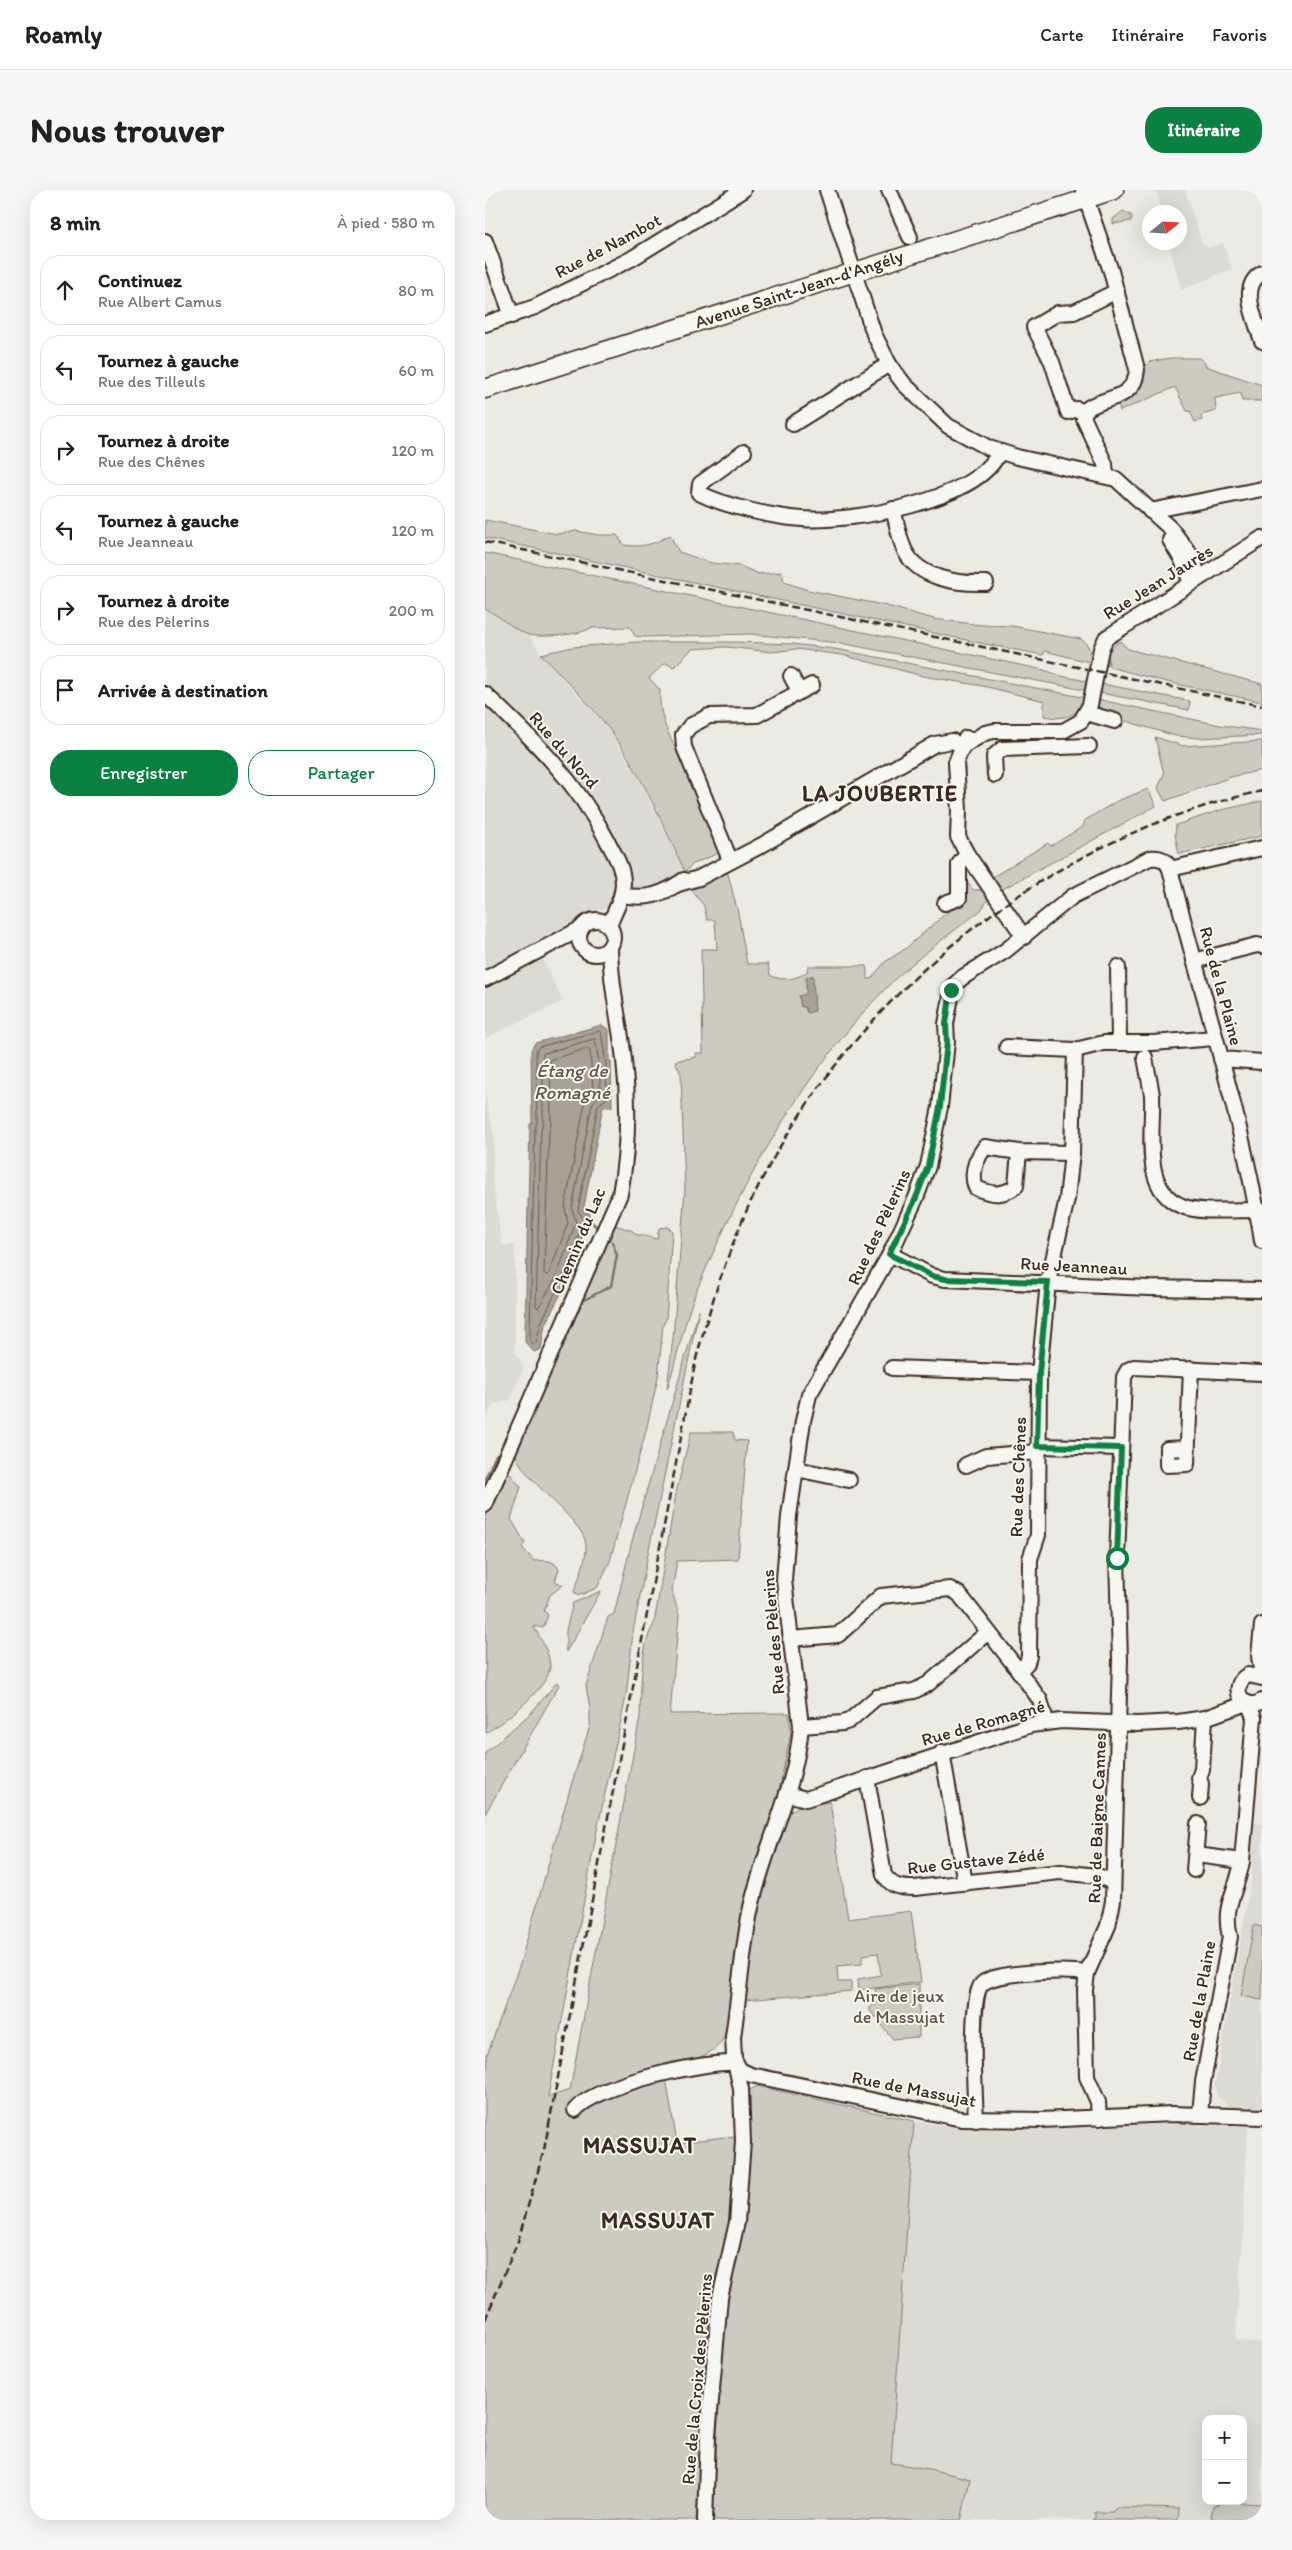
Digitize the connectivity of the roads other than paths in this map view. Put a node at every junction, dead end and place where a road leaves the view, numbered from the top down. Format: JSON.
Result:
{"nodes":[{"id":1,"x":743,"y":190,"type":"edge"},
{"id":2,"x":827,"y":190,"type":"edge"},
{"id":3,"x":889,"y":190,"type":"edge"},
{"id":4,"x":1114,"y":190,"type":"edge"},
{"id":5,"x":1085,"y":195,"type":"edge"},
{"id":6,"x":910,"y":237,"type":"dead end"},
{"id":7,"x":485,"y":241,"type":"edge"},
{"id":8,"x":854,"y":272,"type":"junction"},
{"id":9,"x":1262,"y":273,"type":"edge"},
{"id":10,"x":1117,"y":291,"type":"junction"},
{"id":11,"x":512,"y":316,"type":"junction"},
{"id":12,"x":485,"y":324,"type":"edge"},
{"id":13,"x":1262,"y":342,"type":"edge"},
{"id":14,"x":889,"y":364,"type":"junction"},
{"id":15,"x":485,"y":389,"type":"edge"},
{"id":16,"x":1084,"y":412,"type":"junction"},
{"id":17,"x":793,"y":424,"type":"dead end"},
{"id":18,"x":745,"y":452,"type":"dead end"},
{"id":19,"x":999,"y":452,"type":"junction"},
{"id":20,"x":1106,"y":475,"type":"junction"},
{"id":21,"x":1262,"y":489,"type":"edge"},
{"id":22,"x":893,"y":509,"type":"junction"},
{"id":23,"x":1150,"y":510,"type":"junction"},
{"id":24,"x":1262,"y":538,"type":"edge"},
{"id":25,"x":1189,"y":552,"type":"junction"},
{"id":26,"x":1219,"y":565,"type":"junction"},
{"id":27,"x":1193,"y":581,"type":"junction"},
{"id":28,"x":986,"y":583,"type":"dead end"},
{"id":29,"x":791,"y":676,"type":"dead end"},
{"id":30,"x":485,"y":694,"type":"edge"},
{"id":31,"x":1086,"y":713,"type":"junction"},
{"id":32,"x":1115,"y":722,"type":"dead end"},
{"id":33,"x":1047,"y":727,"type":"junction"},
{"id":34,"x":963,"y":746,"type":"junction"},
{"id":35,"x":1089,"y":746,"type":"dead end"},
{"id":36,"x":1046,"y":747,"type":"junction"},
{"id":37,"x":995,"y":775,"type":"dead end"},
{"id":38,"x":1262,"y":848,"type":"edge"},
{"id":39,"x":967,"y":854,"type":"junction"},
{"id":40,"x":727,"y":862,"type":"junction"},
{"id":41,"x":1167,"y":864,"type":"junction"},
{"id":42,"x":620,"y":900,"type":"junction"},
{"id":43,"x":945,"y":903,"type":"dead end"},
{"id":44,"x":603,"y":923,"type":"junction"},
{"id":45,"x":581,"y":935,"type":"junction"},
{"id":46,"x":1024,"y":937,"type":"junction"},
{"id":47,"x":610,"y":946,"type":"junction"},
{"id":48,"x":1262,"y":946,"type":"edge"},
{"id":49,"x":595,"y":954,"type":"junction"},
{"id":50,"x":1194,"y":961,"type":"junction"},
{"id":51,"x":1118,"y":967,"type":"dead end"},
{"id":52,"x":610,"y":976,"type":"junction"},
{"id":53,"x":485,"y":979,"type":"edge"},
{"id":54,"x":1215,"y":1038,"type":"junction"},
{"id":55,"x":1119,"y":1042,"type":"junction"},
{"id":56,"x":1007,"y":1047,"type":"dead end"},
{"id":57,"x":1075,"y":1050,"type":"junction"},
{"id":58,"x":1145,"y":1057,"type":"dead end"},
{"id":59,"x":1221,"y":1059,"type":"junction"},
{"id":60,"x":1262,"y":1062,"type":"edge"},
{"id":61,"x":1019,"y":1152,"type":"dead end"},
{"id":62,"x":1072,"y":1153,"type":"junction"},
{"id":63,"x":1259,"y":1210,"type":"edge"},
{"id":64,"x":1262,"y":1242,"type":"edge"},
{"id":65,"x":889,"y":1254,"type":"junction"},
{"id":66,"x":1048,"y":1282,"type":"junction"},
{"id":67,"x":1262,"y":1290,"type":"edge"},
{"id":68,"x":893,"y":1368,"type":"dead end"},
{"id":69,"x":1191,"y":1369,"type":"junction"},
{"id":70,"x":1039,"y":1373,"type":"junction"},
{"id":71,"x":1262,"y":1373,"type":"edge"},
{"id":72,"x":1121,"y":1448,"type":"junction"},
{"id":73,"x":1188,"y":1448,"type":"dead end"},
{"id":74,"x":1037,"y":1449,"type":"junction"},
{"id":75,"x":965,"y":1465,"type":"dead end"},
{"id":76,"x":796,"y":1469,"type":"junction"},
{"id":77,"x":849,"y":1480,"type":"dead end"},
{"id":78,"x":485,"y":1505,"type":"edge"},
{"id":79,"x":1262,"y":1626,"type":"edge"},
{"id":80,"x":988,"y":1632,"type":"junction"},
{"id":81,"x":790,"y":1639,"type":"junction"},
{"id":82,"x":1019,"y":1671,"type":"junction"},
{"id":83,"x":1257,"y":1677,"type":"edge"},
{"id":84,"x":1238,"y":1690,"type":"junction"},
{"id":85,"x":1253,"y":1703,"type":"edge"},
{"id":86,"x":1223,"y":1711,"type":"junction"},
{"id":87,"x":1205,"y":1718,"type":"junction"},
{"id":88,"x":1046,"y":1721,"type":"junction"},
{"id":89,"x":1119,"y":1722,"type":"junction"},
{"id":90,"x":801,"y":1726,"type":"junction"},
{"id":91,"x":942,"y":1752,"type":"junction"},
{"id":92,"x":867,"y":1778,"type":"junction"},
{"id":93,"x":787,"y":1794,"type":"junction"},
{"id":94,"x":1200,"y":1798,"type":"dead end"},
{"id":95,"x":1198,"y":1824,"type":"dead end"},
{"id":96,"x":1196,"y":1855,"type":"junction"},
{"id":97,"x":1242,"y":1861,"type":"junction"},
{"id":98,"x":1194,"y":1870,"type":"dead end"},
{"id":99,"x":1113,"y":1882,"type":"junction"},
{"id":100,"x":965,"y":1883,"type":"junction"},
{"id":101,"x":1087,"y":1973,"type":"junction"},
{"id":102,"x":735,"y":2063,"type":"junction"},
{"id":103,"x":575,"y":2110,"type":"dead end"},
{"id":104,"x":1200,"y":2114,"type":"junction"},
{"id":105,"x":1262,"y":2117,"type":"edge"},
{"id":106,"x":1099,"y":2118,"type":"junction"},
{"id":107,"x":976,"y":2120,"type":"junction"},
{"id":108,"x":705,"y":2520,"type":"edge"}],
"edges":[{"from":1,"to":11,"type":"street","name":"Rue de Nambot"},
{"from":2,"to":8,"type":"street"},
{"from":3,"to":6,"type":"street"},
{"from":4,"to":5,"type":"main road","name":"Avenue Saint-Jean-d'Angély"},
{"from":5,"to":8,"type":"main road","name":"Avenue Saint-Jean-d'Angély"},
{"from":5,"to":10,"type":"street"},
{"from":7,"to":11,"type":"street"},
{"from":8,"to":14,"type":"street"},
{"from":8,"to":15,"type":"main road","name":"Avenue Saint-Jean-d'Angély"},
{"from":9,"to":13,"type":"street"},
{"from":10,"to":16,"type":"street"},
{"from":10,"to":16,"type":"street"},
{"from":11,"to":12,"type":"street","name":"Rue de Nambot"},
{"from":14,"to":17,"type":"street"},
{"from":14,"to":19,"type":"street"},
{"from":16,"to":20,"type":"street"},
{"from":18,"to":22,"type":"street"},
{"from":19,"to":20,"type":"street"},
{"from":19,"to":22,"type":"street"},
{"from":20,"to":23,"type":"street"},
{"from":21,"to":23,"type":"street"},
{"from":22,"to":28,"type":"street"},
{"from":23,"to":25,"type":"street"},
{"from":23,"to":27,"type":"street"},
{"from":24,"to":26,"type":"street","name":"Rue Jean Jaurès"},
{"from":25,"to":26,"type":"street"},
{"from":25,"to":27,"type":"street"},
{"from":26,"to":27,"type":"street","name":"Rue Jean Jaurès"},
{"from":27,"to":31,"type":"street","name":"Rue Jean Jaurès"},
{"from":29,"to":40,"type":"street"},
{"from":30,"to":42,"type":"street","name":"Rue du Nord"},
{"from":31,"to":32,"type":"street"},
{"from":31,"to":33,"type":"street","name":"Rue Jean Jaurès"},
{"from":33,"to":34,"type":"street","name":"Rue Jean Jaurès"},
{"from":33,"to":36,"type":"street"},
{"from":34,"to":39,"type":"street"},
{"from":34,"to":40,"type":"street"},
{"from":35,"to":36,"type":"street"},
{"from":36,"to":37,"type":"street"},
{"from":38,"to":41,"type":"street","name":"Rue des Pèlerins"},
{"from":39,"to":43,"type":"street"},
{"from":39,"to":46,"type":"street"},
{"from":40,"to":42,"type":"street"},
{"from":41,"to":46,"type":"street","name":"Rue des Pèlerins"},
{"from":41,"to":50,"type":"street","name":"Rue de la Plaine"},
{"from":42,"to":44,"type":"street"},
{"from":44,"to":45,"type":"street"},
{"from":44,"to":47,"type":"street"},
{"from":45,"to":49,"type":"street"},
{"from":45,"to":53,"type":"street"},
{"from":46,"to":65,"type":"street","name":"Rue des Pèlerins"},
{"from":47,"to":49,"type":"street"},
{"from":47,"to":52,"type":"street","name":"Chemin du Lac"},
{"from":48,"to":50,"type":"street"},
{"from":49,"to":52,"type":"street","name":"Chemin du Lac"},
{"from":50,"to":54,"type":"street","name":"Rue de la Plaine"},
{"from":51,"to":55,"type":"street"},
{"from":52,"to":78,"type":"street","name":"Chemin du Lac"},
{"from":54,"to":55,"type":"street"},
{"from":54,"to":59,"type":"street","name":"Rue de la Plaine"},
{"from":55,"to":57,"type":"street"},
{"from":56,"to":57,"type":"street"},
{"from":57,"to":62,"type":"street","name":"Rue des Chênes"},
{"from":58,"to":63,"type":"street"},
{"from":59,"to":60,"type":"street"},
{"from":59,"to":63,"type":"street","name":"Rue de la Plaine"},
{"from":61,"to":62,"type":"street"},
{"from":62,"to":66,"type":"street","name":"Rue des Chênes"},
{"from":63,"to":64,"type":"street","name":"Rue de la Plaine"},
{"from":65,"to":66,"type":"street","name":"Rue Jeanneau"},
{"from":65,"to":76,"type":"street","name":"Rue des Pèlerins"},
{"from":66,"to":67,"type":"street","name":"Rue Jeanneau"},
{"from":66,"to":70,"type":"street","name":"Rue des Chênes"},
{"from":68,"to":70,"type":"street"},
{"from":69,"to":71,"type":"street"},
{"from":69,"to":72,"type":"street","name":"Rue de Baigne Cannes"},
{"from":69,"to":73,"type":"street"},
{"from":70,"to":74,"type":"street","name":"Rue des Chênes"},
{"from":72,"to":74,"type":"street"},
{"from":72,"to":89,"type":"street","name":"Rue de Baigne Cannes"},
{"from":74,"to":75,"type":"street"},
{"from":74,"to":82,"type":"street","name":"Rue des Chênes"},
{"from":76,"to":77,"type":"street"},
{"from":76,"to":81,"type":"street","name":"Rue des Pèlerins"},
{"from":79,"to":83,"type":"street"},
{"from":80,"to":81,"type":"street"},
{"from":80,"to":82,"type":"street"},
{"from":80,"to":90,"type":"street"},
{"from":81,"to":90,"type":"street","name":"Rue des Pèlerins"},
{"from":82,"to":88,"type":"street"},
{"from":83,"to":84,"type":"street"},
{"from":84,"to":85,"type":"street","name":"Rue de la Plaine"},
{"from":84,"to":86,"type":"street"},
{"from":85,"to":86,"type":"street","name":"Rue de Romagné"},
{"from":85,"to":97,"type":"street","name":"Rue de la Plaine"},
{"from":86,"to":87,"type":"street","name":"Rue de Romagné"},
{"from":87,"to":89,"type":"street","name":"Rue de Romagné"},
{"from":87,"to":94,"type":"street"},
{"from":88,"to":89,"type":"street","name":"Rue de Romagné"},
{"from":88,"to":91,"type":"street","name":"Rue de Romagné"},
{"from":89,"to":99,"type":"street","name":"Rue de Baigne Cannes"},
{"from":90,"to":93,"type":"street","name":"Rue des Pèlerins"},
{"from":91,"to":92,"type":"street","name":"Rue de Romagné"},
{"from":91,"to":100,"type":"street"},
{"from":92,"to":93,"type":"street","name":"Rue de Romagné"},
{"from":92,"to":100,"type":"street","name":"Rue Gustave Zédé"},
{"from":93,"to":102,"type":"street","name":"Rue des Pèlerins"},
{"from":95,"to":96,"type":"street"},
{"from":96,"to":97,"type":"street"},
{"from":96,"to":98,"type":"street"},
{"from":97,"to":104,"type":"street","name":"Rue de la Plaine"},
{"from":99,"to":100,"type":"street","name":"Rue Gustave Zédé"},
{"from":99,"to":101,"type":"street","name":"Rue de Baigne Cannes"},
{"from":101,"to":106,"type":"street","name":"Rue de Baigne Cannes"},
{"from":101,"to":107,"type":"street"},
{"from":102,"to":103,"type":"street"},
{"from":102,"to":107,"type":"street","name":"Rue de Massujat"},
{"from":102,"to":108,"type":"street","name":"Rue de la Croix des Pèlerins"},
{"from":104,"to":105,"type":"street","name":"Rue de Massujat"},
{"from":104,"to":106,"type":"street","name":"Rue de Massujat"},
{"from":106,"to":107,"type":"street","name":"Rue de Massujat"}]}
